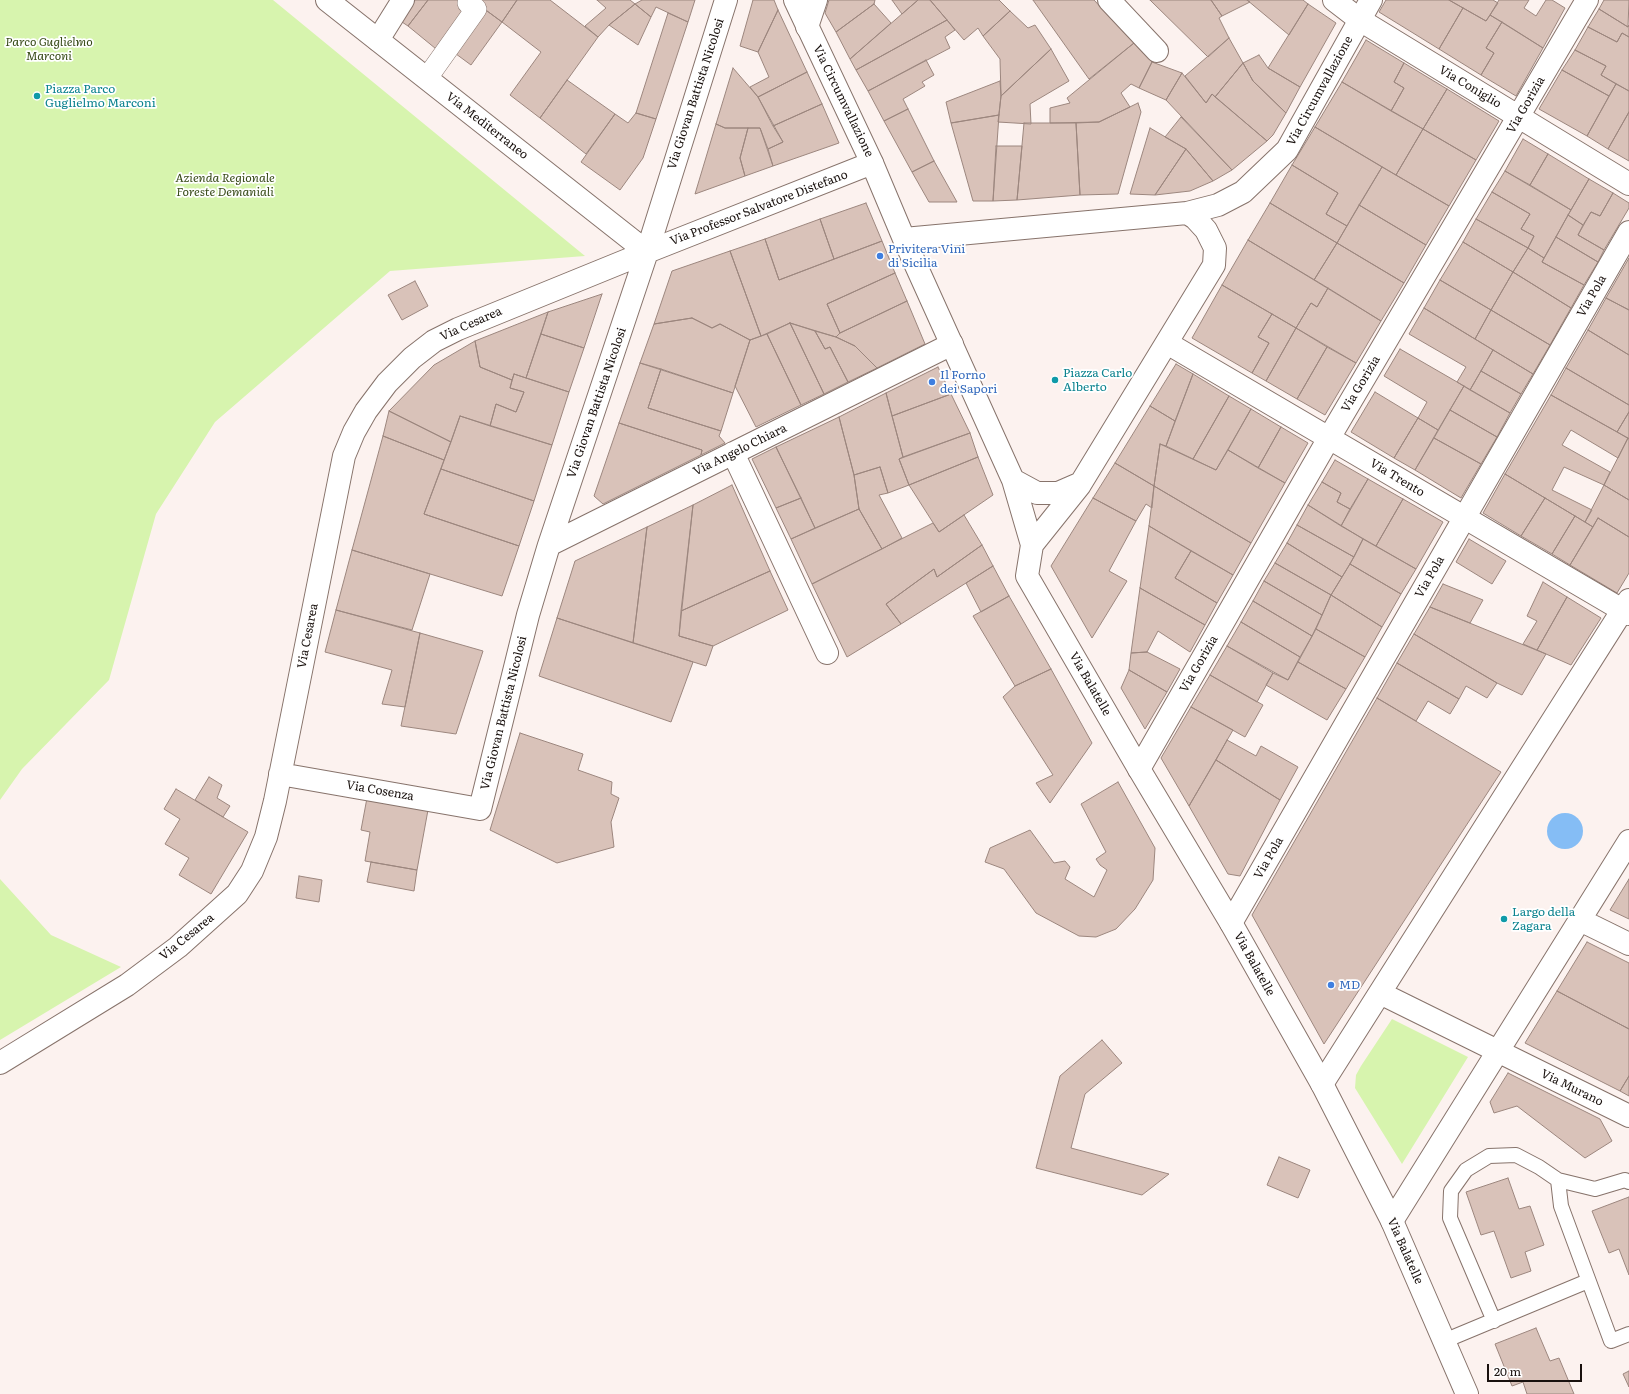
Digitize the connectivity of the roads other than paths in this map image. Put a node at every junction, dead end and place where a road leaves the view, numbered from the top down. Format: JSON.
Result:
{"nodes":[{"id":1,"x":327,"y":0,"type":"edge"},
{"id":2,"x":403,"y":0,"type":"edge"},
{"id":3,"x":470,"y":0,"type":"edge"},
{"id":4,"x":726,"y":0,"type":"edge"},
{"id":5,"x":795,"y":0,"type":"edge"},
{"id":6,"x":816,"y":0,"type":"edge"},
{"id":7,"x":1109,"y":0,"type":"edge"},
{"id":8,"x":1334,"y":0,"type":"edge"},
{"id":9,"x":1372,"y":0,"type":"edge"},
{"id":10,"x":1587,"y":0,"type":"edge"},
{"id":11,"x":1360,"y":20,"type":"junction"},
{"id":12,"x":807,"y":26,"type":"junction"},
{"id":13,"x":378,"y":40,"type":"junction"},
{"id":14,"x":1157,"y":51,"type":"dead end"},
{"id":15,"x":426,"y":78,"type":"junction"},
{"id":16,"x":1519,"y":117,"type":"junction"},
{"id":17,"x":872,"y":163,"type":"junction"},
{"id":18,"x":1629,"y":184,"type":"edge"},
{"id":19,"x":1187,"y":213,"type":"junction"},
{"id":20,"x":1629,"y":232,"type":"edge"},
{"id":21,"x":904,"y":238,"type":"junction"},
{"id":22,"x":647,"y":252,"type":"junction"},
{"id":23,"x":952,"y":344,"type":"junction"},
{"id":24,"x":1175,"y":348,"type":"junction"},
{"id":25,"x":1329,"y":438,"type":"junction"},
{"id":26,"x":733,"y":454,"type":"junction"},
{"id":27,"x":1013,"y":480,"type":"junction"},
{"id":28,"x":1081,"y":483,"type":"junction"},
{"id":29,"x":1464,"y":517,"type":"junction"},
{"id":30,"x":549,"y":545,"type":"junction"},
{"id":31,"x":1032,"y":545,"type":"junction"},
{"id":32,"x":1623,"y":607,"type":"edge"},
{"id":33,"x":827,"y":653,"type":"dead end"},
{"id":34,"x":1139,"y":769,"type":"junction"},
{"id":35,"x":280,"y":774,"type":"junction"},
{"id":36,"x":480,"y":809,"type":"joint"},
{"id":37,"x":1629,"y":841,"type":"edge"},
{"id":38,"x":1231,"y":923,"type":"junction"},
{"id":39,"x":1589,"y":924,"type":"junction"},
{"id":40,"x":1629,"y":944,"type":"edge"},
{"id":41,"x":1380,"y":993,"type":"junction"},
{"id":42,"x":1506,"y":1056,"type":"junction"},
{"id":43,"x":0,"y":1063,"type":"edge"},
{"id":44,"x":1322,"y":1084,"type":"junction"},
{"id":45,"x":1629,"y":1116,"type":"edge"},
{"id":46,"x":1558,"y":1180,"type":"junction"},
{"id":47,"x":1629,"y":1182,"type":"edge"},
{"id":48,"x":1392,"y":1221,"type":"junction"},
{"id":49,"x":1588,"y":1281,"type":"junction"},
{"id":50,"x":1494,"y":1321,"type":"junction"},
{"id":51,"x":1629,"y":1334,"type":"edge"},
{"id":52,"x":1444,"y":1341,"type":"junction"},
{"id":53,"x":1467,"y":1394,"type":"edge"}],
"edges":[{"from":1,"to":13,"type":"street","name":"Via Mediterraneo"},
{"from":2,"to":13,"type":"street"},
{"from":3,"to":15,"type":"street"},
{"from":4,"to":22,"type":"street","name":"Via Giovan Battista Nicolosi"},
{"from":5,"to":12,"type":"street","name":"Via Circumvallazione"},
{"from":6,"to":12,"type":"street"},
{"from":7,"to":14,"type":"street"},
{"from":8,"to":11,"type":"street","name":"Via Coniglio"},
{"from":9,"to":11,"type":"street","name":"Via Circumvallazione"},
{"from":10,"to":16,"type":"street","name":"Via Gorizia"},
{"from":11,"to":16,"type":"street","name":"Via Coniglio"},
{"from":11,"to":19,"type":"street","name":"Via Circumvallazione"},
{"from":12,"to":17,"type":"street","name":"Via Circumvallazione"},
{"from":13,"to":15,"type":"street","name":"Via Mediterraneo"},
{"from":15,"to":22,"type":"street","name":"Via Mediterraneo"},
{"from":16,"to":18,"type":"street","name":"Via Coniglio"},
{"from":16,"to":25,"type":"street","name":"Via Gorizia"},
{"from":17,"to":21,"type":"street","name":"Via Circumvallazione"},
{"from":17,"to":22,"type":"street","name":"Via Professor Salvatore Distefano"},
{"from":19,"to":21,"type":"street","name":"Via Circumvallazione"},
{"from":19,"to":24,"type":"street"},
{"from":20,"to":29,"type":"street","name":"Via Pola"},
{"from":21,"to":23,"type":"street","name":"Via Circumvallazione"},
{"from":22,"to":30,"type":"street","name":"Via Giovan Battista Nicolosi"},
{"from":22,"to":35,"type":"street","name":"Via Cesarea"},
{"from":23,"to":26,"type":"street","name":"Via Angelo Chiara"},
{"from":23,"to":27,"type":"street","name":"Via Circumvallazione"},
{"from":24,"to":25,"type":"street","name":"Via Trento"},
{"from":24,"to":28,"type":"street"},
{"from":25,"to":29,"type":"street","name":"Via Trento"},
{"from":25,"to":34,"type":"street","name":"Via Gorizia"},
{"from":26,"to":30,"type":"street","name":"Via Angelo Chiara"},
{"from":26,"to":33,"type":"street"},
{"from":27,"to":28,"type":"street"},
{"from":27,"to":31,"type":"street","name":"Via Circumvallazione"},
{"from":28,"to":31,"type":"street"},
{"from":29,"to":32,"type":"street","name":"Via Trento"},
{"from":29,"to":38,"type":"street","name":"Via Pola"},
{"from":30,"to":36,"type":"street","name":"Via Giovan Battista Nicolosi"},
{"from":31,"to":34,"type":"street","name":"Via Balatelle"},
{"from":32,"to":41,"type":"street"},
{"from":34,"to":38,"type":"street","name":"Via Balatelle"},
{"from":35,"to":36,"type":"street","name":"Via Cosenza"},
{"from":35,"to":43,"type":"street","name":"Via Cesarea"},
{"from":37,"to":39,"type":"street"},
{"from":38,"to":44,"type":"street","name":"Via Balatelle"},
{"from":39,"to":40,"type":"street"},
{"from":39,"to":42,"type":"street"},
{"from":41,"to":42,"type":"street","name":"Via Murano"},
{"from":41,"to":44,"type":"street"},
{"from":42,"to":45,"type":"street","name":"Via Murano"},
{"from":42,"to":48,"type":"street"},
{"from":44,"to":48,"type":"street","name":"Via Balatelle"},
{"from":46,"to":47,"type":"lane"},
{"from":46,"to":49,"type":"lane"},
{"from":46,"to":50,"type":"lane"},
{"from":48,"to":52,"type":"street","name":"Via Balatelle"},
{"from":49,"to":50,"type":"lane"},
{"from":49,"to":51,"type":"lane"},
{"from":50,"to":52,"type":"lane"},
{"from":52,"to":53,"type":"street","name":"Via Balatelle"}]}
